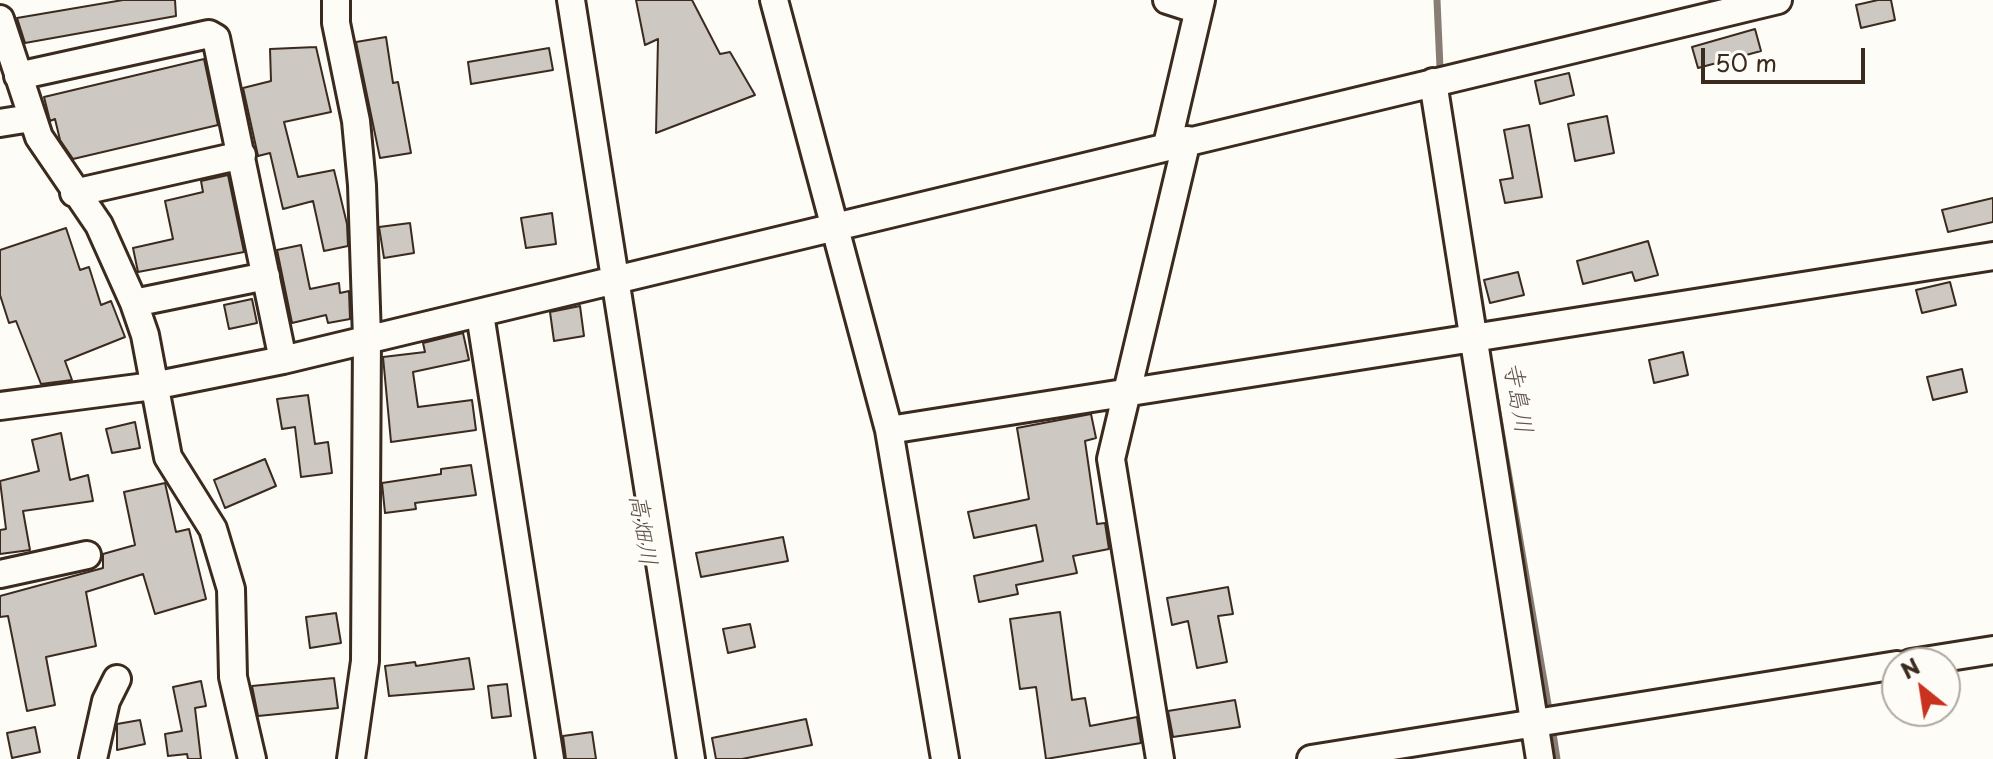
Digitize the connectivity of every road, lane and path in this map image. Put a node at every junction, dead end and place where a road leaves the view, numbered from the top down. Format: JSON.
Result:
{"nodes":[{"id":1,"x":336,"y":0,"type":"edge"},
{"id":2,"x":571,"y":0,"type":"edge"},
{"id":3,"x":774,"y":0,"type":"edge"},
{"id":4,"x":1167,"y":0,"type":"edge"},
{"id":5,"x":1778,"y":0,"type":"edge"},
{"id":6,"x":1200,"y":5,"type":"edge"},
{"id":7,"x":0,"y":19,"type":"edge"},
{"id":8,"x":18,"y":76,"type":"junction"},
{"id":9,"x":1433,"y":82,"type":"junction"},
{"id":10,"x":31,"y":118,"type":"junction"},
{"id":11,"x":0,"y":123,"type":"edge"},
{"id":12,"x":1177,"y":142,"type":"junction"},
{"id":13,"x":242,"y":155,"type":"junction"},
{"id":14,"x":74,"y":193,"type":"junction"},
{"id":15,"x":836,"y":229,"type":"junction"},
{"id":16,"x":1993,"y":256,"type":"edge"},
{"id":17,"x":266,"y":276,"type":"junction"},
{"id":18,"x":614,"y":282,"type":"junction"},
{"id":19,"x":134,"y":303,"type":"junction"},
{"id":20,"x":480,"y":314,"type":"junction"},
{"id":21,"x":1481,"y":337,"type":"junction"},
{"id":22,"x":367,"y":338,"type":"junction"},
{"id":23,"x":283,"y":360,"type":"junction"},
{"id":24,"x":153,"y":386,"type":"junction"},
{"id":25,"x":1126,"y":394,"type":"junction"},
{"id":26,"x":0,"y":406,"type":"edge"},
{"id":27,"x":889,"y":430,"type":"junction"},
{"id":28,"x":87,"y":555,"type":"dead end"},
{"id":29,"x":0,"y":574,"type":"edge"},
{"id":30,"x":1992,"y":658,"type":"edge"},
{"id":31,"x":1961,"y":660,"type":"edge"},
{"id":32,"x":1881,"y":668,"type":"edge"},
{"id":33,"x":117,"y":679,"type":"dead end"},
{"id":34,"x":1534,"y":722,"type":"junction"},
{"id":35,"x":93,"y":759,"type":"edge"},
{"id":36,"x":252,"y":759,"type":"edge"},
{"id":37,"x":351,"y":759,"type":"edge"},
{"id":38,"x":550,"y":759,"type":"edge"},
{"id":39,"x":691,"y":759,"type":"edge"},
{"id":40,"x":945,"y":759,"type":"edge"},
{"id":41,"x":1160,"y":759,"type":"edge"},
{"id":42,"x":1311,"y":759,"type":"edge"},
{"id":43,"x":1540,"y":759,"type":"edge"}],
"edges":[{"from":1,"to":22,"type":"street"},
{"from":2,"to":18,"type":"street"},
{"from":3,"to":15,"type":"street"},
{"from":4,"to":6,"type":"street"},
{"from":5,"to":9,"type":"street"},
{"from":6,"to":12,"type":"street"},
{"from":7,"to":8,"type":"street"},
{"from":8,"to":10,"type":"street"},
{"from":8,"to":13,"type":"street"},
{"from":9,"to":12,"type":"street"},
{"from":9,"to":21,"type":"street"},
{"from":10,"to":11,"type":"street"},
{"from":10,"to":14,"type":"street"},
{"from":12,"to":15,"type":"street"},
{"from":12,"to":25,"type":"street"},
{"from":13,"to":14,"type":"street"},
{"from":13,"to":17,"type":"street"},
{"from":14,"to":19,"type":"street"},
{"from":15,"to":18,"type":"street"},
{"from":15,"to":27,"type":"street"},
{"from":16,"to":21,"type":"street"},
{"from":17,"to":19,"type":"street"},
{"from":17,"to":23,"type":"street"},
{"from":18,"to":20,"type":"street"},
{"from":18,"to":39,"type":"street"},
{"from":19,"to":24,"type":"street"},
{"from":20,"to":22,"type":"street"},
{"from":20,"to":38,"type":"street"},
{"from":21,"to":25,"type":"street"},
{"from":21,"to":34,"type":"street"},
{"from":22,"to":23,"type":"street"},
{"from":22,"to":37,"type":"street"},
{"from":23,"to":24,"type":"street"},
{"from":24,"to":26,"type":"street"},
{"from":24,"to":36,"type":"street"},
{"from":25,"to":27,"type":"street"},
{"from":25,"to":41,"type":"street"},
{"from":27,"to":40,"type":"street"},
{"from":28,"to":29,"type":"street"},
{"from":30,"to":31,"type":"street"},
{"from":32,"to":34,"type":"street"},
{"from":33,"to":35,"type":"street"},
{"from":34,"to":42,"type":"street"},
{"from":34,"to":43,"type":"street"}]}
